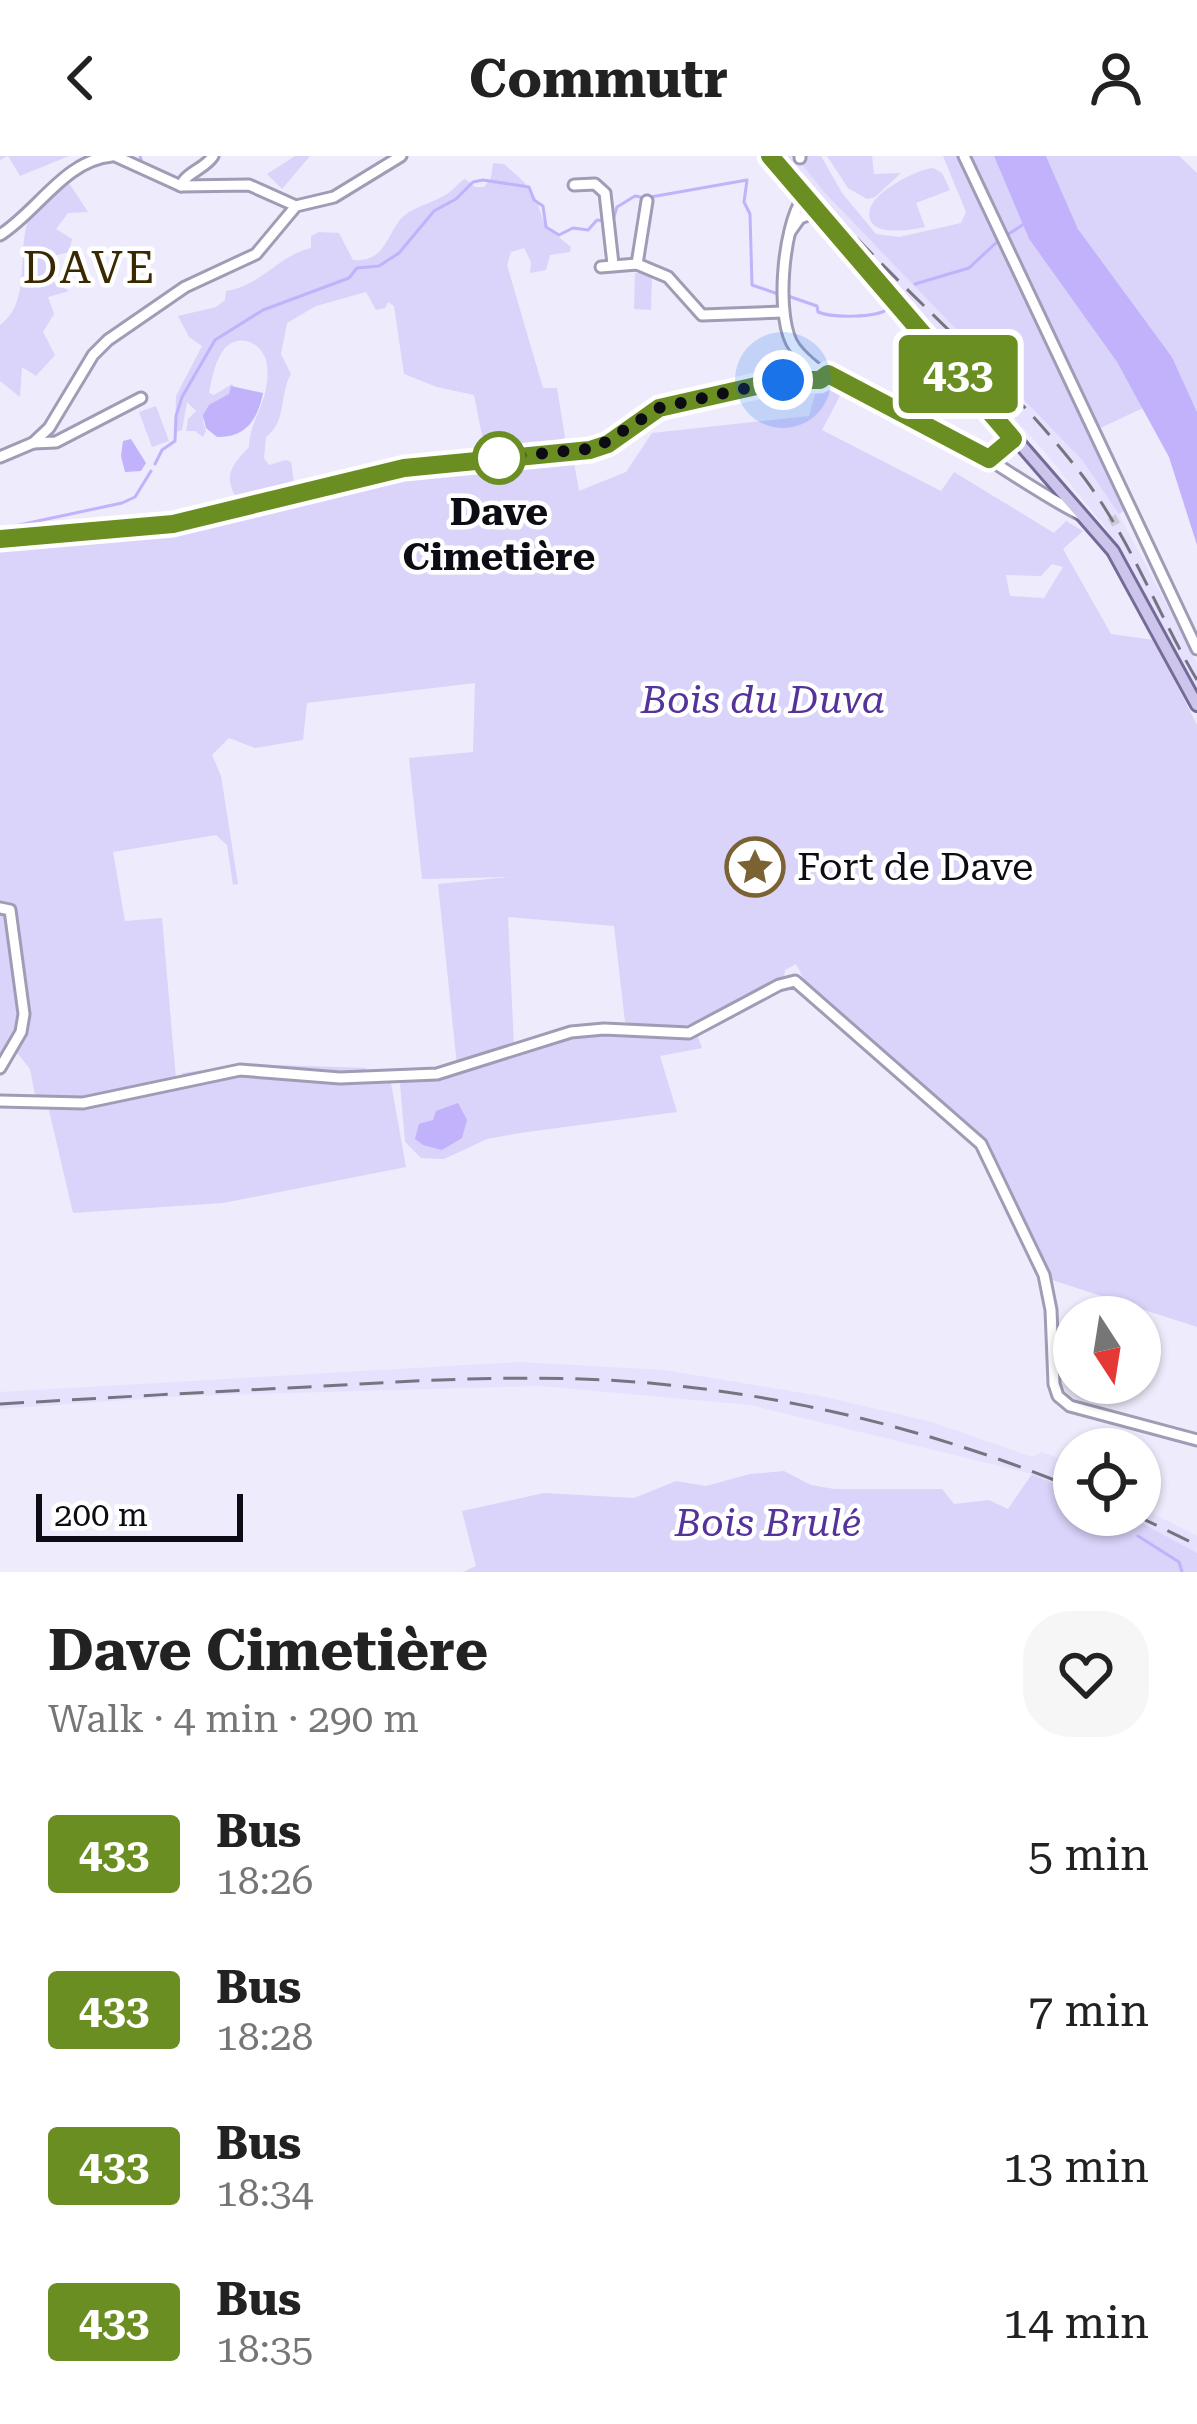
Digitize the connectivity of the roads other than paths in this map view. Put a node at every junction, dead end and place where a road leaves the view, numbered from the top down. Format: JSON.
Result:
{"nodes":[{"id":1,"x":114,"y":156,"type":"edge"},
{"id":2,"x":213,"y":156,"type":"edge"},
{"id":3,"x":376,"y":156,"type":"edge"},
{"id":4,"x":401,"y":156,"type":"edge"},
{"id":5,"x":770,"y":156,"type":"edge"},
{"id":6,"x":964,"y":156,"type":"edge"},
{"id":7,"x":375,"y":173,"type":"junction"},
{"id":8,"x":574,"y":185,"type":"dead end"},
{"id":9,"x":181,"y":186,"type":"junction"},
{"id":10,"x":803,"y":199,"type":"junction"},
{"id":11,"x":647,"y":201,"type":"dead end"},
{"id":12,"x":296,"y":206,"type":"junction"},
{"id":13,"x":816,"y":212,"type":"junction"},
{"id":14,"x":790,"y":232,"type":"junction"},
{"id":15,"x":0,"y":235,"type":"edge"},
{"id":16,"x":637,"y":264,"type":"junction"},
{"id":17,"x":783,"y":312,"type":"junction"},
{"id":18,"x":828,"y":374,"type":"junction"},
{"id":19,"x":141,"y":398,"type":"dead end"},
{"id":20,"x":1013,"y":439,"type":"junction"},
{"id":21,"x":33,"y":443,"type":"junction"},
{"id":22,"x":0,"y":457,"type":"edge"},
{"id":23,"x":989,"y":459,"type":"junction"},
{"id":24,"x":1120,"y":517,"type":"junction"},
{"id":25,"x":1086,"y":518,"type":"junction"},
{"id":26,"x":1099,"y":533,"type":"junction"},
{"id":27,"x":0,"y":539,"type":"edge"},
{"id":28,"x":1197,"y":649,"type":"edge"},
{"id":29,"x":1197,"y":705,"type":"edge"},
{"id":30,"x":0,"y":908,"type":"edge"},
{"id":31,"x":790,"y":969,"type":"dead end"},
{"id":32,"x":795,"y":981,"type":"junction"},
{"id":33,"x":0,"y":1068,"type":"edge"},
{"id":34,"x":0,"y":1101,"type":"edge"},
{"id":35,"x":1197,"y":1440,"type":"edge"}],
"edges":[{"from":1,"to":9,"type":"street"},
{"from":1,"to":15,"type":"street"},
{"from":2,"to":9,"type":"street"},
{"from":3,"to":7,"type":"street"},
{"from":4,"to":7,"type":"street"},
{"from":5,"to":10,"type":"main road"},
{"from":6,"to":24,"type":"street"},
{"from":7,"to":12,"type":"street"},
{"from":8,"to":16,"type":"street"},
{"from":9,"to":12,"type":"street"},
{"from":10,"to":13,"type":"main road"},
{"from":10,"to":14,"type":"street"},
{"from":11,"to":16,"type":"street"},
{"from":12,"to":21,"type":"street"},
{"from":13,"to":14,"type":"street"},
{"from":13,"to":20,"type":"main road"},
{"from":14,"to":17,"type":"street"},
{"from":16,"to":17,"type":"street"},
{"from":17,"to":18,"type":"street"},
{"from":18,"to":23,"type":"street"},
{"from":18,"to":27,"type":"street"},
{"from":19,"to":21,"type":"street"},
{"from":20,"to":23,"type":"street"},
{"from":20,"to":25,"type":"main road"},
{"from":21,"to":22,"type":"street"},
{"from":23,"to":25,"type":"street"},
{"from":24,"to":26,"type":"street"},
{"from":24,"to":28,"type":"street"},
{"from":25,"to":26,"type":"main road"},
{"from":26,"to":29,"type":"main road"},
{"from":30,"to":33,"type":"street"},
{"from":31,"to":32,"type":"street"},
{"from":32,"to":34,"type":"street"},
{"from":32,"to":35,"type":"street"}]}
